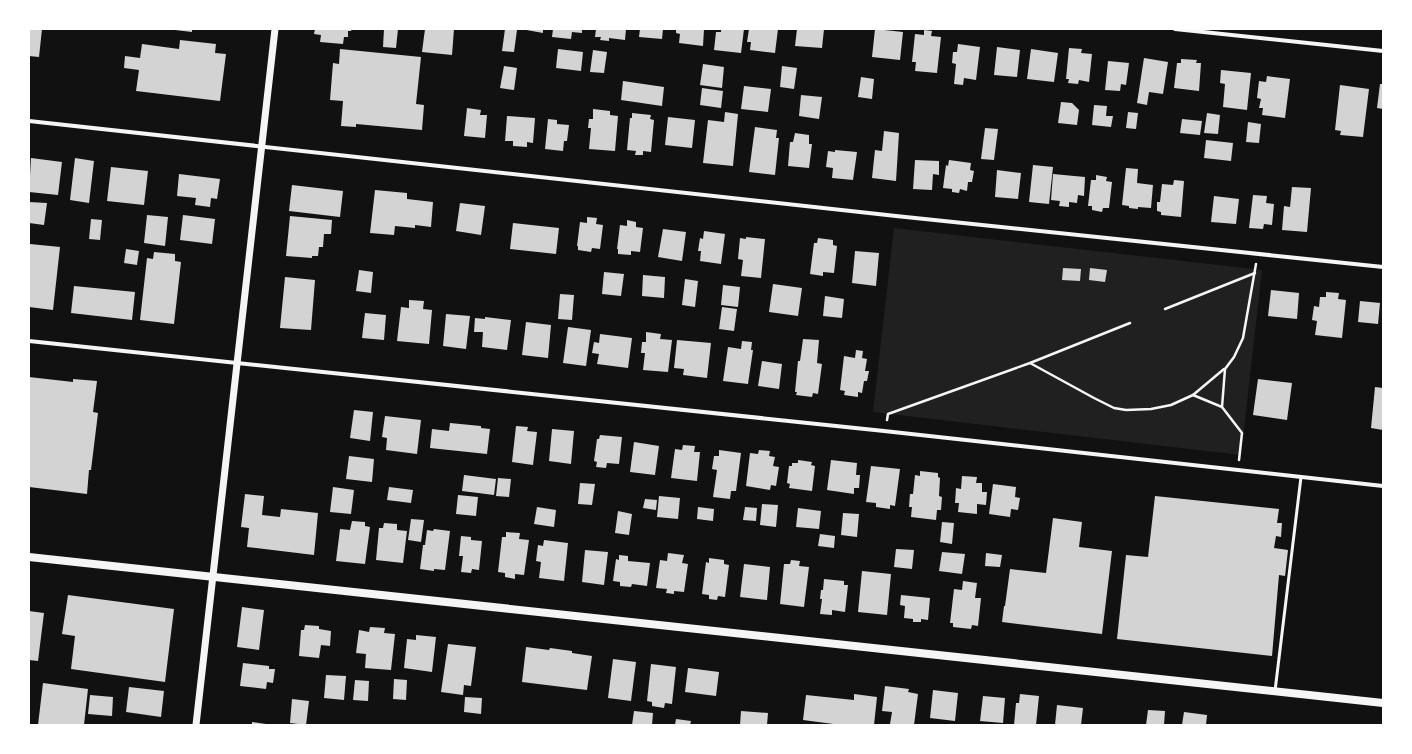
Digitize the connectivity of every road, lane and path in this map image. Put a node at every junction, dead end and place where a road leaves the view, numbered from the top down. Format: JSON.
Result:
{"nodes":[{"id":1,"x":274,"y":29,"type":"edge"},
{"id":2,"x":1175,"y":29,"type":"edge"},
{"id":3,"x":1383,"y":51,"type":"edge"},
{"id":4,"x":29,"y":121,"type":"edge"},
{"id":5,"x":261,"y":147,"type":"junction"},
{"id":6,"x":1258,"y":254,"type":"junction"},
{"id":7,"x":1383,"y":267,"type":"edge"},
{"id":8,"x":1255,"y":273,"type":"junction"},
{"id":9,"x":1165,"y":309,"type":"dead end"},
{"id":10,"x":1130,"y":323,"type":"dead end"},
{"id":11,"x":29,"y":341,"type":"edge"},
{"id":12,"x":237,"y":363,"type":"junction"},
{"id":13,"x":1030,"y":363,"type":"junction"},
{"id":14,"x":1225,"y":369,"type":"junction"},
{"id":15,"x":1193,"y":395,"type":"junction"},
{"id":16,"x":1222,"y":407,"type":"junction"},
{"id":17,"x":885,"y":431,"type":"junction"},
{"id":18,"x":1238,"y":470,"type":"junction"},
{"id":19,"x":1301,"y":477,"type":"junction"},
{"id":20,"x":1383,"y":486,"type":"edge"},
{"id":21,"x":29,"y":557,"type":"edge"},
{"id":22,"x":213,"y":577,"type":"junction"},
{"id":23,"x":1275,"y":692,"type":"junction"},
{"id":24,"x":1383,"y":703,"type":"edge"},
{"id":25,"x":196,"y":725,"type":"edge"}],
"edges":[{"from":1,"to":5,"type":"street"},
{"from":2,"to":3,"type":"street"},
{"from":4,"to":5,"type":"street"},
{"from":5,"to":6,"type":"street"},
{"from":5,"to":12,"type":"street"},
{"from":6,"to":7,"type":"street"},
{"from":6,"to":8,"type":"path"},
{"from":8,"to":9,"type":"path"},
{"from":8,"to":14,"type":"path"},
{"from":10,"to":13,"type":"path"},
{"from":11,"to":12,"type":"street"},
{"from":12,"to":17,"type":"street"},
{"from":12,"to":22,"type":"street"},
{"from":13,"to":15,"type":"path"},
{"from":13,"to":17,"type":"path"},
{"from":14,"to":15,"type":"path"},
{"from":14,"to":16,"type":"path"},
{"from":15,"to":16,"type":"path"},
{"from":16,"to":18,"type":"path"},
{"from":17,"to":18,"type":"street"},
{"from":18,"to":19,"type":"street"},
{"from":19,"to":20,"type":"street"},
{"from":19,"to":23,"type":"lane"},
{"from":21,"to":22,"type":"main road"},
{"from":22,"to":23,"type":"main road"},
{"from":22,"to":25,"type":"street"},
{"from":23,"to":24,"type":"main road"}]}
